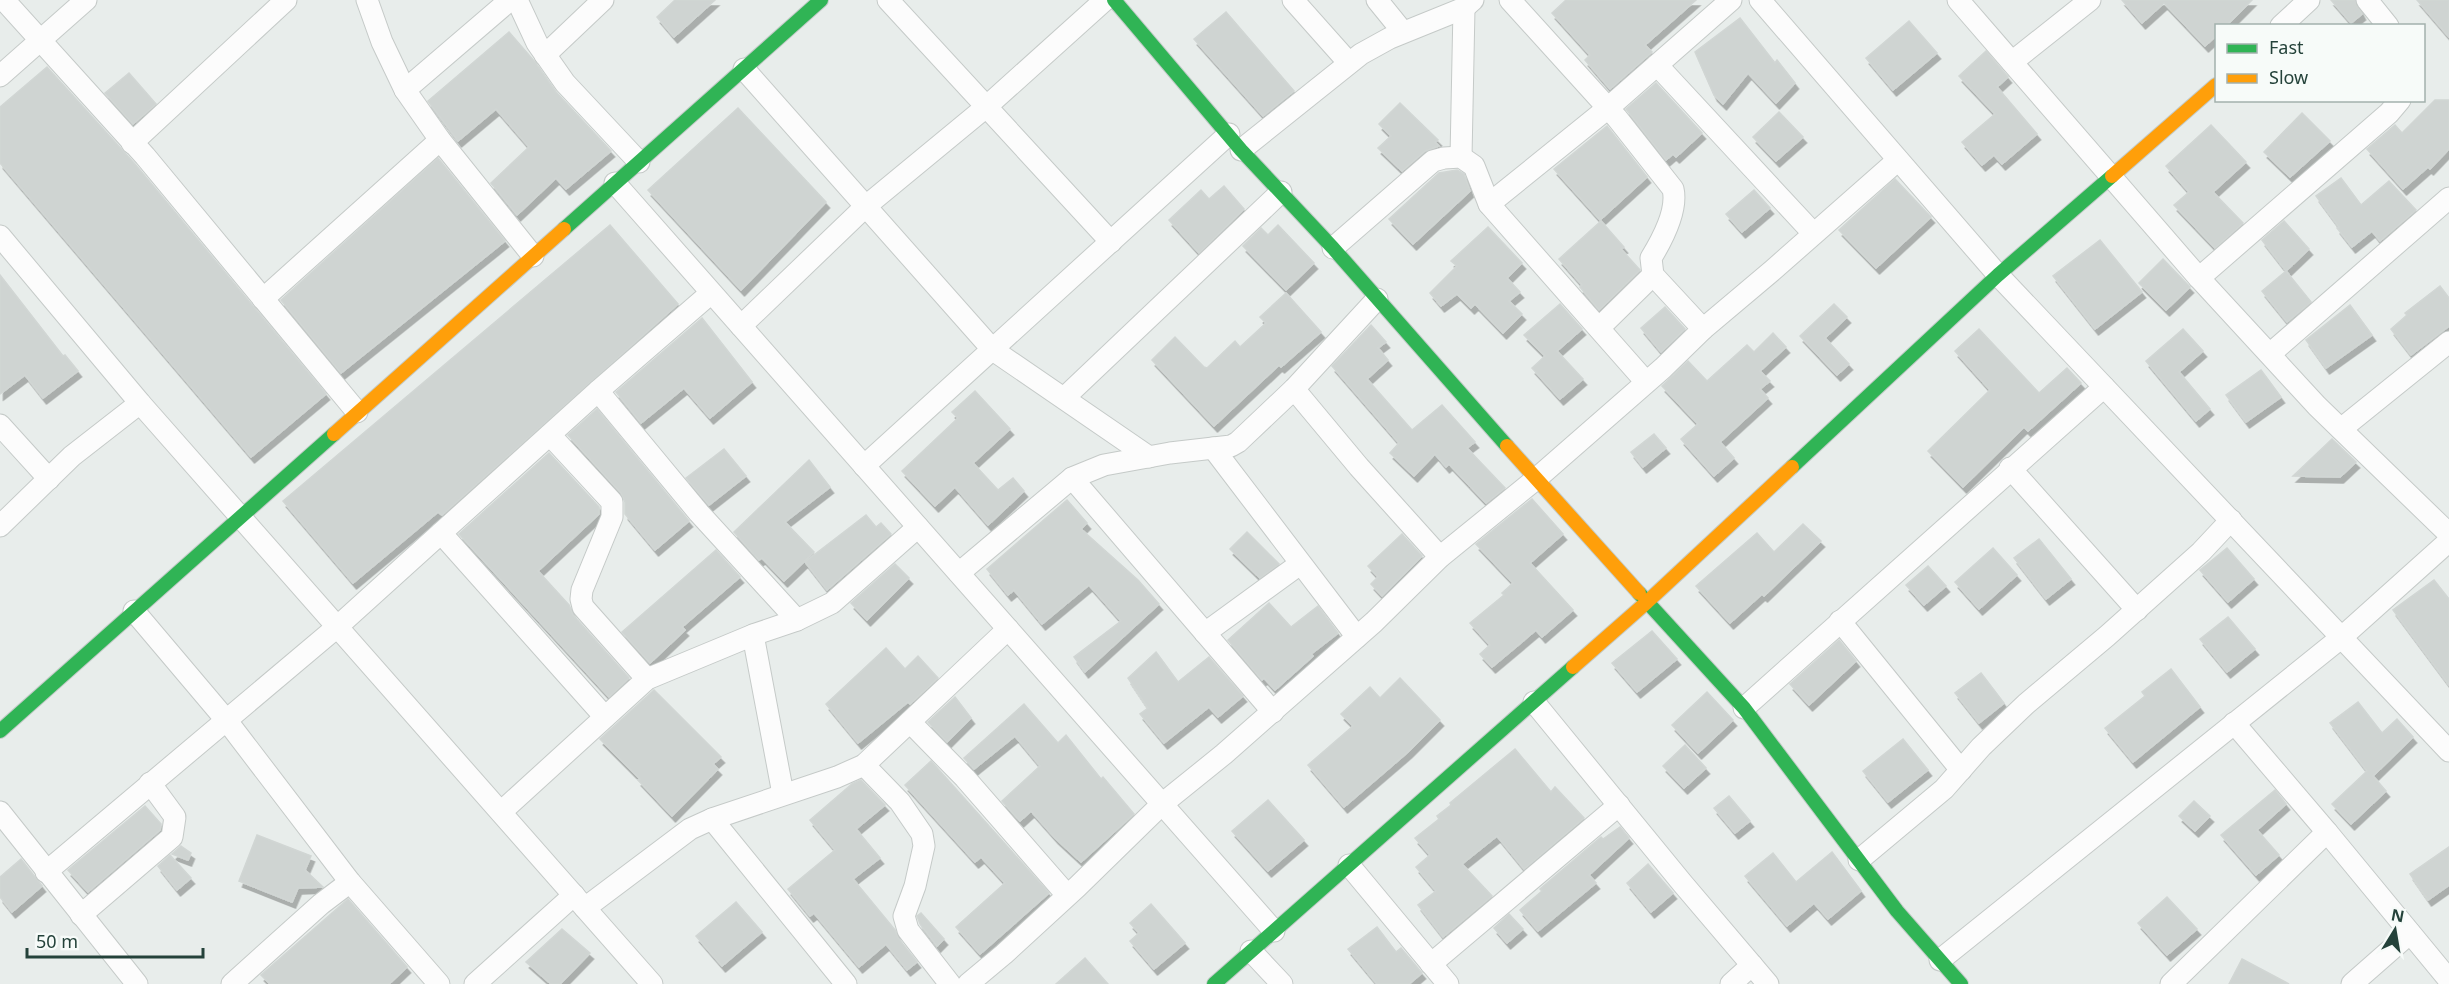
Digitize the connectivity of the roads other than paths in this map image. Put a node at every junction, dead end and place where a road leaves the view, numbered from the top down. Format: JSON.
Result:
{"nodes":[{"id":1,"x":4,"y":0,"type":"edge"},
{"id":2,"x":86,"y":0,"type":"edge"},
{"id":3,"x":286,"y":0,"type":"edge"},
{"id":4,"x":367,"y":0,"type":"edge"},
{"id":5,"x":510,"y":0,"type":"edge"},
{"id":6,"x":517,"y":0,"type":"edge"},
{"id":7,"x":603,"y":0,"type":"edge"},
{"id":8,"x":821,"y":0,"type":"edge"},
{"id":9,"x":888,"y":0,"type":"edge"},
{"id":10,"x":1105,"y":0,"type":"edge"},
{"id":11,"x":1114,"y":0,"type":"edge"},
{"id":12,"x":1293,"y":0,"type":"edge"},
{"id":13,"x":1377,"y":0,"type":"edge"},
{"id":14,"x":1510,"y":0,"type":"edge"},
{"id":15,"x":1731,"y":0,"type":"edge"},
{"id":16,"x":1760,"y":0,"type":"edge"},
{"id":17,"x":1958,"y":0,"type":"edge"},
{"id":18,"x":2090,"y":0,"type":"edge"},
{"id":19,"x":2367,"y":0,"type":"edge"},
{"id":20,"x":2300,"y":3,"type":"edge"},
{"id":21,"x":1468,"y":4,"type":"edge"},
{"id":22,"x":2283,"y":24,"type":"edge"},
{"id":23,"x":2386,"y":24,"type":"edge"},
{"id":24,"x":1403,"y":32,"type":"junction"},
{"id":25,"x":40,"y":40,"type":"junction"},
{"id":26,"x":545,"y":55,"type":"junction"},
{"id":27,"x":2012,"y":62,"type":"junction"},
{"id":28,"x":1349,"y":63,"type":"junction"},
{"id":29,"x":1657,"y":64,"type":"junction"},
{"id":30,"x":744,"y":69,"type":"junction"},
{"id":31,"x":0,"y":76,"type":"edge"},
{"id":32,"x":2215,"y":87,"type":"edge"},
{"id":33,"x":405,"y":90,"type":"junction"},
{"id":34,"x":2398,"y":102,"type":"edge"},
{"id":35,"x":986,"y":107,"type":"junction"},
{"id":36,"x":1608,"y":108,"type":"junction"},
{"id":37,"x":440,"y":140,"type":"junction"},
{"id":38,"x":1235,"y":142,"type":"junction"},
{"id":39,"x":132,"y":143,"type":"junction"},
{"id":40,"x":1461,"y":157,"type":"junction"},
{"id":41,"x":1898,"y":160,"type":"junction"},
{"id":42,"x":639,"y":162,"type":"junction"},
{"id":43,"x":2111,"y":177,"type":"junction"},
{"id":44,"x":615,"y":183,"type":"junction"},
{"id":45,"x":1281,"y":192,"type":"junction"},
{"id":46,"x":2448,"y":199,"type":"edge"},
{"id":47,"x":1489,"y":204,"type":"junction"},
{"id":48,"x":866,"y":206,"type":"junction"},
{"id":49,"x":1813,"y":233,"type":"junction"},
{"id":50,"x":0,"y":236,"type":"edge"},
{"id":51,"x":1111,"y":242,"type":"junction"},
{"id":52,"x":1333,"y":248,"type":"junction"},
{"id":53,"x":533,"y":256,"type":"junction"},
{"id":54,"x":1998,"y":275,"type":"junction"},
{"id":55,"x":1653,"y":276,"type":"junction"},
{"id":56,"x":2199,"y":278,"type":"junction"},
{"id":57,"x":711,"y":293,"type":"junction"},
{"id":58,"x":263,"y":299,"type":"junction"},
{"id":59,"x":1377,"y":299,"type":"junction"},
{"id":60,"x":741,"y":326,"type":"junction"},
{"id":61,"x":1599,"y":328,"type":"junction"},
{"id":62,"x":1703,"y":329,"type":"junction"},
{"id":63,"x":2449,"y":342,"type":"edge"},
{"id":64,"x":993,"y":350,"type":"junction"},
{"id":65,"x":2270,"y":354,"type":"junction"},
{"id":66,"x":1646,"y":382,"type":"junction"},
{"id":67,"x":2104,"y":387,"type":"junction"},
{"id":68,"x":1294,"y":389,"type":"junction"},
{"id":69,"x":598,"y":391,"type":"junction"},
{"id":70,"x":1064,"y":398,"type":"junction"},
{"id":71,"x":140,"y":403,"type":"junction"},
{"id":72,"x":357,"y":412,"type":"junction"},
{"id":73,"x":0,"y":425,"type":"edge"},
{"id":74,"x":2342,"y":429,"type":"junction"},
{"id":75,"x":550,"y":435,"type":"junction"},
{"id":76,"x":1213,"y":448,"type":"junction"},
{"id":77,"x":1149,"y":457,"type":"junction"},
{"id":78,"x":864,"y":466,"type":"junction"},
{"id":79,"x":2010,"y":468,"type":"junction"},
{"id":80,"x":1072,"y":478,"type":"junction"},
{"id":81,"x":49,"y":479,"type":"junction"},
{"id":82,"x":1536,"y":479,"type":"junction"},
{"id":83,"x":241,"y":518,"type":"junction"},
{"id":84,"x":2231,"y":520,"type":"junction"},
{"id":85,"x":2,"y":521,"type":"edge"},
{"id":86,"x":918,"y":527,"type":"junction"},
{"id":87,"x":441,"y":533,"type":"junction"},
{"id":88,"x":2449,"y":534,"type":"edge"},
{"id":89,"x":2449,"y":541,"type":"edge"},
{"id":90,"x":1440,"y":557,"type":"junction"},
{"id":91,"x":1300,"y":564,"type":"junction"},
{"id":92,"x":958,"y":573,"type":"junction"},
{"id":93,"x":1647,"y":602,"type":"junction"},
{"id":94,"x":2137,"y":610,"type":"junction"},
{"id":95,"x":134,"y":611,"type":"junction"},
{"id":96,"x":797,"y":620,"type":"junction"},
{"id":97,"x":1840,"y":621,"type":"junction"},
{"id":98,"x":338,"y":627,"type":"junction"},
{"id":99,"x":1008,"y":629,"type":"junction"},
{"id":100,"x":1205,"y":633,"type":"junction"},
{"id":101,"x":753,"y":635,"type":"junction"},
{"id":102,"x":1357,"y":637,"type":"junction"},
{"id":103,"x":2342,"y":637,"type":"junction"},
{"id":104,"x":647,"y":679,"type":"junction"},
{"id":105,"x":1534,"y":702,"type":"junction"},
{"id":106,"x":1744,"y":708,"type":"junction"},
{"id":107,"x":1273,"y":712,"type":"junction"},
{"id":108,"x":605,"y":717,"type":"junction"},
{"id":109,"x":226,"y":721,"type":"junction"},
{"id":110,"x":910,"y":722,"type":"junction"},
{"id":111,"x":2234,"y":723,"type":"junction"},
{"id":112,"x":0,"y":731,"type":"edge"},
{"id":113,"x":2449,"y":751,"type":"edge"},
{"id":114,"x":864,"y":765,"type":"junction"},
{"id":115,"x":1961,"y":770,"type":"junction"},
{"id":116,"x":150,"y":783,"type":"junction"},
{"id":117,"x":783,"y":794,"type":"junction"},
{"id":118,"x":1162,"y":804,"type":"junction"},
{"id":119,"x":1619,"y":805,"type":"junction"},
{"id":120,"x":0,"y":812,"type":"edge"},
{"id":121,"x":501,"y":812,"type":"junction"},
{"id":122,"x":712,"y":819,"type":"junction"},
{"id":123,"x":2327,"y":832,"type":"junction"},
{"id":124,"x":1859,"y":860,"type":"junction"},
{"id":125,"x":1349,"y":865,"type":"junction"},
{"id":126,"x":46,"y":872,"type":"junction"},
{"id":127,"x":350,"y":882,"type":"junction"},
{"id":128,"x":1067,"y":895,"type":"junction"},
{"id":129,"x":580,"y":902,"type":"junction"},
{"id":130,"x":81,"y":915,"type":"junction"},
{"id":131,"x":1274,"y":931,"type":"junction"},
{"id":132,"x":2410,"y":933,"type":"junction"},
{"id":133,"x":1251,"y":951,"type":"junction"},
{"id":134,"x":1940,"y":960,"type":"junction"},
{"id":135,"x":1431,"y":964,"type":"junction"},
{"id":136,"x":1752,"y":965,"type":"junction"},
{"id":137,"x":2449,"y":980,"type":"edge"},
{"id":138,"x":1960,"y":983,"type":"edge"},
{"id":139,"x":137,"y":984,"type":"edge"},
{"id":140,"x":231,"y":984,"type":"edge"},
{"id":141,"x":439,"y":984,"type":"edge"},
{"id":142,"x":475,"y":984,"type":"edge"},
{"id":143,"x":652,"y":984,"type":"edge"},
{"id":144,"x":846,"y":984,"type":"edge"},
{"id":145,"x":950,"y":984,"type":"edge"},
{"id":146,"x":968,"y":984,"type":"edge"},
{"id":147,"x":1214,"y":984,"type":"edge"},
{"id":148,"x":1282,"y":984,"type":"edge"},
{"id":149,"x":1448,"y":984,"type":"edge"},
{"id":150,"x":1731,"y":984,"type":"edge"},
{"id":151,"x":1768,"y":984,"type":"edge"},
{"id":152,"x":2171,"y":984,"type":"edge"},
{"id":153,"x":2352,"y":984,"type":"edge"}],
"edges":[{"from":1,"to":25,"type":"street"},
{"from":2,"to":25,"type":"street"},
{"from":3,"to":39,"type":"street"},
{"from":4,"to":33,"type":"street"},
{"from":5,"to":33,"type":"street"},
{"from":6,"to":26,"type":"street"},
{"from":7,"to":26,"type":"street"},
{"from":8,"to":30,"type":"street"},
{"from":9,"to":35,"type":"street"},
{"from":10,"to":35,"type":"street"},
{"from":11,"to":38,"type":"street"},
{"from":12,"to":28,"type":"street"},
{"from":13,"to":24,"type":"street"},
{"from":14,"to":36,"type":"street"},
{"from":15,"to":29,"type":"street"},
{"from":16,"to":41,"type":"street"},
{"from":17,"to":27,"type":"street"},
{"from":18,"to":27,"type":"street"},
{"from":19,"to":23,"type":"street"},
{"from":20,"to":22,"type":"street"},
{"from":21,"to":24,"type":"street"},
{"from":21,"to":40,"type":"street"},
{"from":24,"to":28,"type":"street"},
{"from":25,"to":31,"type":"street"},
{"from":25,"to":39,"type":"street"},
{"from":26,"to":42,"type":"street"},
{"from":27,"to":43,"type":"street"},
{"from":28,"to":38,"type":"street"},
{"from":29,"to":36,"type":"street"},
{"from":29,"to":49,"type":"street"},
{"from":30,"to":42,"type":"street"},
{"from":30,"to":48,"type":"street"},
{"from":32,"to":43,"type":"street"},
{"from":33,"to":37,"type":"street"},
{"from":34,"to":56,"type":"street"},
{"from":35,"to":48,"type":"street"},
{"from":35,"to":51,"type":"street"},
{"from":36,"to":47,"type":"street"},
{"from":36,"to":55,"type":"street"},
{"from":37,"to":53,"type":"street"},
{"from":37,"to":58,"type":"street"},
{"from":38,"to":45,"type":"street"},
{"from":38,"to":51,"type":"street"},
{"from":39,"to":58,"type":"street"},
{"from":40,"to":47,"type":"street"},
{"from":40,"to":52,"type":"street"},
{"from":41,"to":49,"type":"street"},
{"from":41,"to":54,"type":"street"},
{"from":42,"to":44,"type":"street"},
{"from":43,"to":54,"type":"street"},
{"from":43,"to":56,"type":"street"},
{"from":44,"to":53,"type":"street"},
{"from":44,"to":57,"type":"street"},
{"from":45,"to":52,"type":"street"},
{"from":45,"to":70,"type":"street"},
{"from":46,"to":65,"type":"street"},
{"from":47,"to":61,"type":"street"},
{"from":48,"to":60,"type":"street"},
{"from":48,"to":64,"type":"street"},
{"from":49,"to":62,"type":"street"},
{"from":50,"to":71,"type":"street"},
{"from":51,"to":64,"type":"street"},
{"from":52,"to":59,"type":"street"},
{"from":53,"to":72,"type":"street"},
{"from":54,"to":67,"type":"street"},
{"from":54,"to":93,"type":"street"},
{"from":55,"to":61,"type":"street"},
{"from":55,"to":62,"type":"street"},
{"from":56,"to":65,"type":"street"},
{"from":57,"to":60,"type":"street"},
{"from":57,"to":69,"type":"street"},
{"from":58,"to":72,"type":"street"},
{"from":59,"to":68,"type":"street"},
{"from":59,"to":82,"type":"street"},
{"from":60,"to":78,"type":"street"},
{"from":61,"to":66,"type":"street"},
{"from":62,"to":66,"type":"street"},
{"from":63,"to":74,"type":"street"},
{"from":64,"to":70,"type":"street"},
{"from":64,"to":78,"type":"street"},
{"from":65,"to":74,"type":"street"},
{"from":66,"to":82,"type":"street"},
{"from":67,"to":79,"type":"street"},
{"from":67,"to":84,"type":"street"},
{"from":68,"to":76,"type":"street"},
{"from":68,"to":90,"type":"street"},
{"from":69,"to":75,"type":"street"},
{"from":69,"to":96,"type":"street"},
{"from":70,"to":77,"type":"street"},
{"from":71,"to":81,"type":"street"},
{"from":71,"to":83,"type":"street"},
{"from":72,"to":83,"type":"street"},
{"from":73,"to":81,"type":"street"},
{"from":74,"to":88,"type":"street"},
{"from":75,"to":87,"type":"street"},
{"from":75,"to":104,"type":"street"},
{"from":76,"to":77,"type":"street"},
{"from":76,"to":91,"type":"street"},
{"from":77,"to":80,"type":"street"},
{"from":78,"to":86,"type":"street"},
{"from":79,"to":94,"type":"street"},
{"from":79,"to":97,"type":"street"},
{"from":80,"to":92,"type":"street"},
{"from":80,"to":100,"type":"street"},
{"from":81,"to":85,"type":"street"},
{"from":82,"to":90,"type":"street"},
{"from":82,"to":93,"type":"street"},
{"from":83,"to":95,"type":"street"},
{"from":83,"to":98,"type":"street"},
{"from":84,"to":94,"type":"street"},
{"from":84,"to":103,"type":"street"},
{"from":86,"to":92,"type":"street"},
{"from":86,"to":96,"type":"street"},
{"from":87,"to":98,"type":"street"},
{"from":87,"to":108,"type":"street"},
{"from":89,"to":103,"type":"street"},
{"from":90,"to":102,"type":"street"},
{"from":91,"to":100,"type":"street"},
{"from":91,"to":102,"type":"street"},
{"from":92,"to":99,"type":"street"},
{"from":93,"to":105,"type":"street"},
{"from":93,"to":106,"type":"street"},
{"from":94,"to":115,"type":"street"},
{"from":95,"to":109,"type":"street"},
{"from":95,"to":112,"type":"street"},
{"from":96,"to":101,"type":"street"},
{"from":97,"to":106,"type":"street"},
{"from":97,"to":115,"type":"street"},
{"from":98,"to":109,"type":"street"},
{"from":98,"to":121,"type":"street"},
{"from":99,"to":110,"type":"street"},
{"from":99,"to":118,"type":"street"},
{"from":100,"to":107,"type":"street"},
{"from":101,"to":104,"type":"street"},
{"from":101,"to":117,"type":"street"},
{"from":102,"to":107,"type":"street"},
{"from":103,"to":111,"type":"street"},
{"from":103,"to":113,"type":"street"},
{"from":104,"to":108,"type":"street"},
{"from":105,"to":119,"type":"street"},
{"from":105,"to":125,"type":"street"},
{"from":106,"to":124,"type":"street"},
{"from":107,"to":118,"type":"street"},
{"from":108,"to":121,"type":"street"},
{"from":109,"to":116,"type":"street"},
{"from":109,"to":127,"type":"street"},
{"from":110,"to":114,"type":"street"},
{"from":110,"to":128,"type":"street"},
{"from":111,"to":123,"type":"street"},
{"from":111,"to":134,"type":"street"},
{"from":114,"to":117,"type":"street"},
{"from":114,"to":145,"type":"street"},
{"from":115,"to":124,"type":"street"},
{"from":116,"to":126,"type":"street"},
{"from":116,"to":130,"type":"street"},
{"from":117,"to":122,"type":"street"},
{"from":118,"to":128,"type":"street"},
{"from":118,"to":131,"type":"street"},
{"from":119,"to":135,"type":"street"},
{"from":119,"to":136,"type":"street"},
{"from":120,"to":126,"type":"street"},
{"from":121,"to":129,"type":"street"},
{"from":122,"to":129,"type":"street"},
{"from":122,"to":144,"type":"street"},
{"from":123,"to":132,"type":"street"},
{"from":123,"to":152,"type":"street"},
{"from":124,"to":134,"type":"street"},
{"from":125,"to":131,"type":"street"},
{"from":125,"to":135,"type":"street"},
{"from":126,"to":130,"type":"street"},
{"from":127,"to":140,"type":"street"},
{"from":127,"to":141,"type":"street"},
{"from":128,"to":146,"type":"street"},
{"from":129,"to":142,"type":"street"},
{"from":129,"to":143,"type":"street"},
{"from":130,"to":139,"type":"street"},
{"from":131,"to":133,"type":"street"},
{"from":132,"to":137,"type":"street"},
{"from":132,"to":153,"type":"street"},
{"from":133,"to":147,"type":"street"},
{"from":133,"to":148,"type":"street"},
{"from":134,"to":138,"type":"street"},
{"from":135,"to":149,"type":"street"},
{"from":136,"to":150,"type":"street"},
{"from":136,"to":151,"type":"street"}]}
